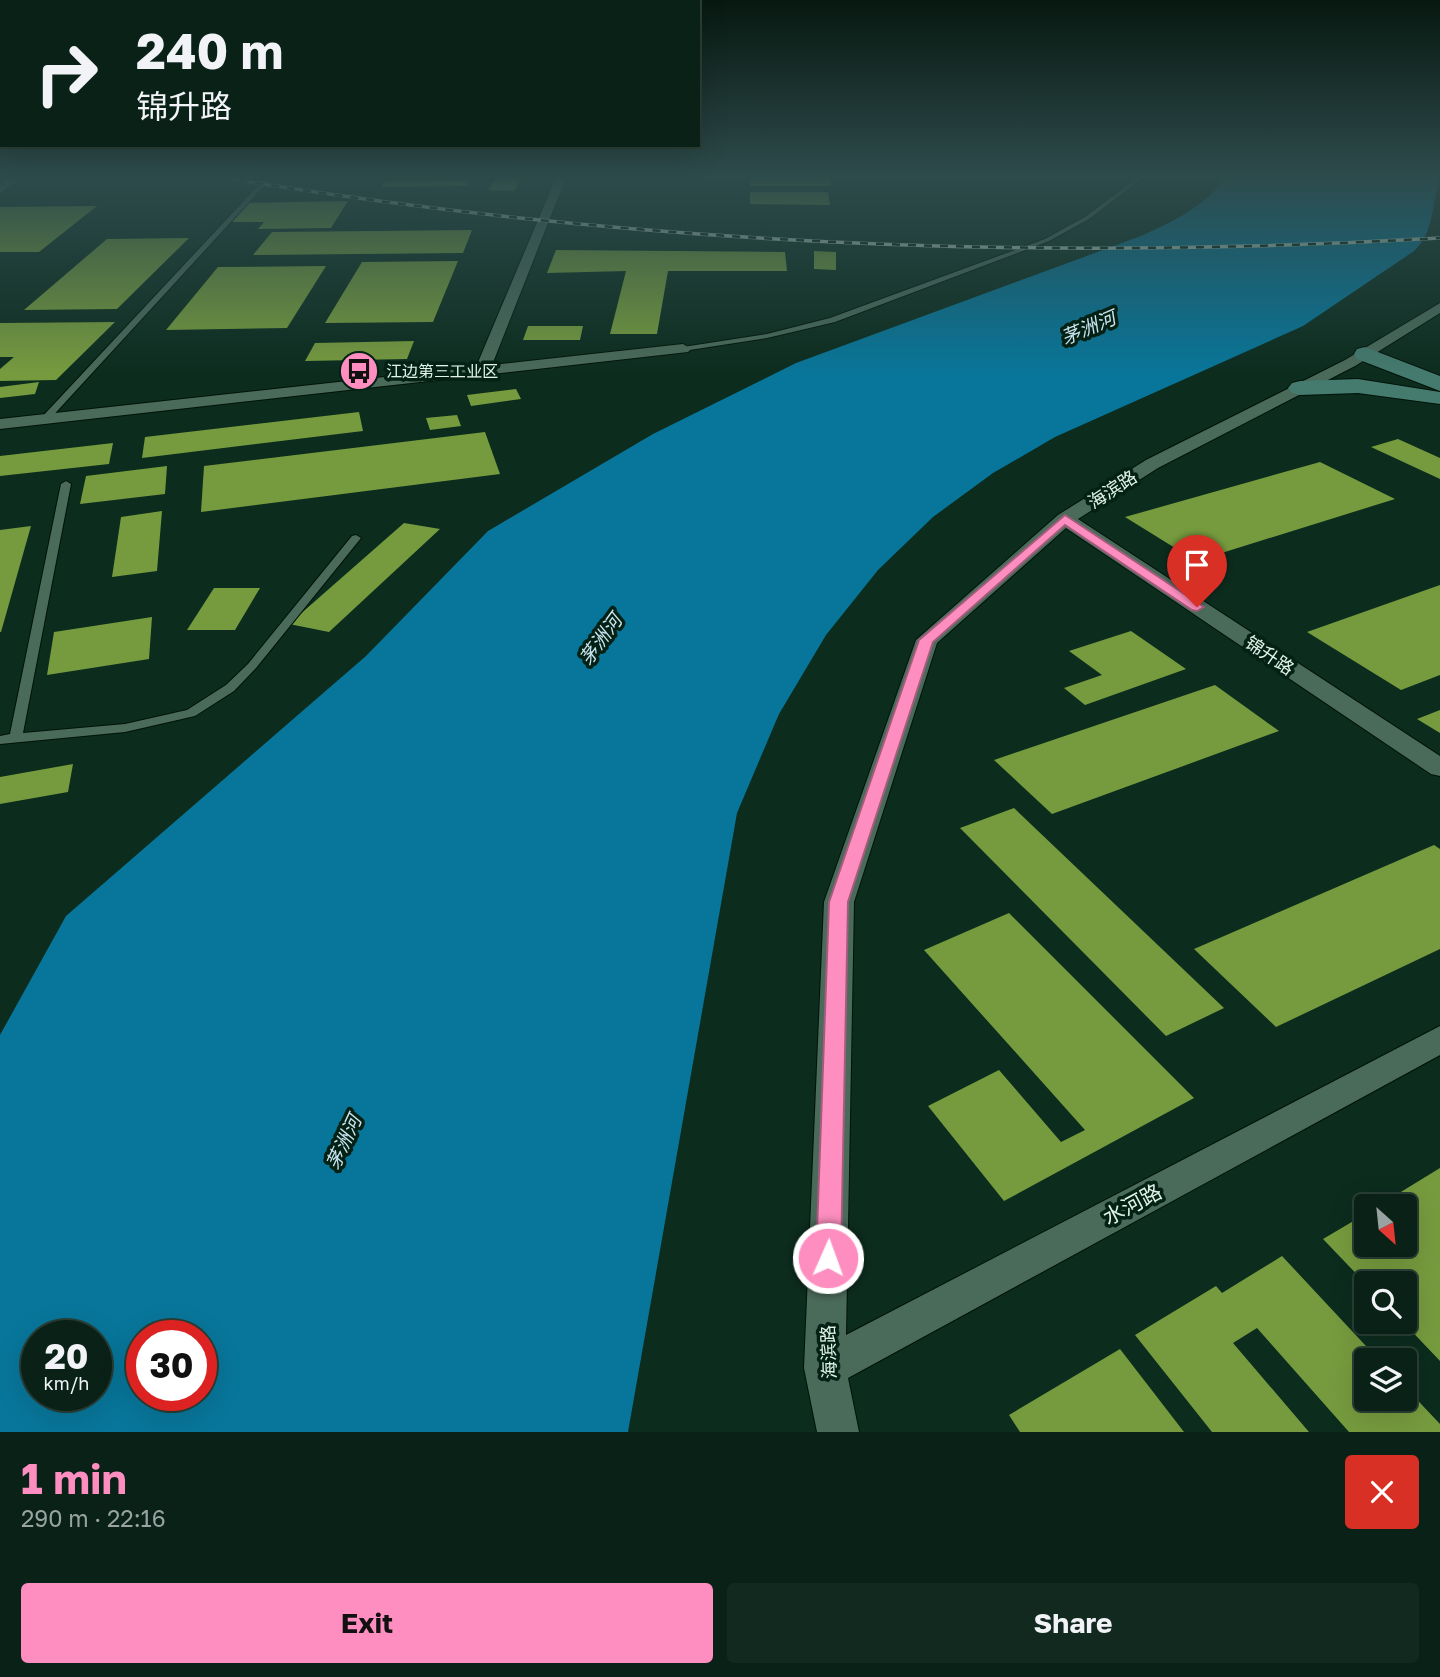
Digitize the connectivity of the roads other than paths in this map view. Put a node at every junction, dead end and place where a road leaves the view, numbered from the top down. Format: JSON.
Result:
{"nodes":[{"id":1,"x":209,"y":242,"type":"edge"},
{"id":2,"x":535,"y":242,"type":"edge"},
{"id":3,"x":1042,"y":242,"type":"edge"},
{"id":4,"x":1440,"y":307,"type":"edge"},
{"id":5,"x":683,"y":349,"type":"joint"},
{"id":6,"x":1367,"y":353,"type":"junction"},
{"id":7,"x":482,"y":371,"type":"junction"},
{"id":8,"x":1300,"y":388,"type":"junction"},
{"id":9,"x":1439,"y":391,"type":"edge"},
{"id":10,"x":45,"y":419,"type":"junction"},
{"id":11,"x":0,"y":424,"type":"edge"},
{"id":12,"x":66,"y":484,"type":"dead end"},
{"id":13,"x":1065,"y":519,"type":"junction"},
{"id":14,"x":356,"y":538,"type":"dead end"},
{"id":15,"x":16,"y":737,"type":"junction"},
{"id":16,"x":0,"y":740,"type":"edge"},
{"id":17,"x":1440,"y":768,"type":"edge"},
{"id":18,"x":1440,"y":1039,"type":"edge"},
{"id":19,"x":825,"y":1368,"type":"junction"},
{"id":20,"x":838,"y":1432,"type":"edge"}],
"edges":[{"from":1,"to":10,"type":"lane"},
{"from":2,"to":7,"type":"street"},
{"from":3,"to":5,"type":"lane"},
{"from":4,"to":6,"type":"street","name":"海滨路"},
{"from":5,"to":7,"type":"street"},
{"from":6,"to":8,"type":"street","name":"海滨路"},
{"from":6,"to":9,"type":"street"},
{"from":6,"to":9,"type":"street"},
{"from":7,"to":10,"type":"street"},
{"from":8,"to":9,"type":"street"},
{"from":8,"to":13,"type":"street","name":"海滨路"},
{"from":10,"to":11,"type":"street"},
{"from":12,"to":15,"type":"lane"},
{"from":13,"to":17,"type":"street","name":"锦升路"},
{"from":13,"to":19,"type":"street","name":"海滨路"},
{"from":14,"to":15,"type":"lane"},
{"from":15,"to":16,"type":"lane"},
{"from":18,"to":19,"type":"street","name":"水河路"},
{"from":19,"to":20,"type":"street","name":"海滨路"}]}
